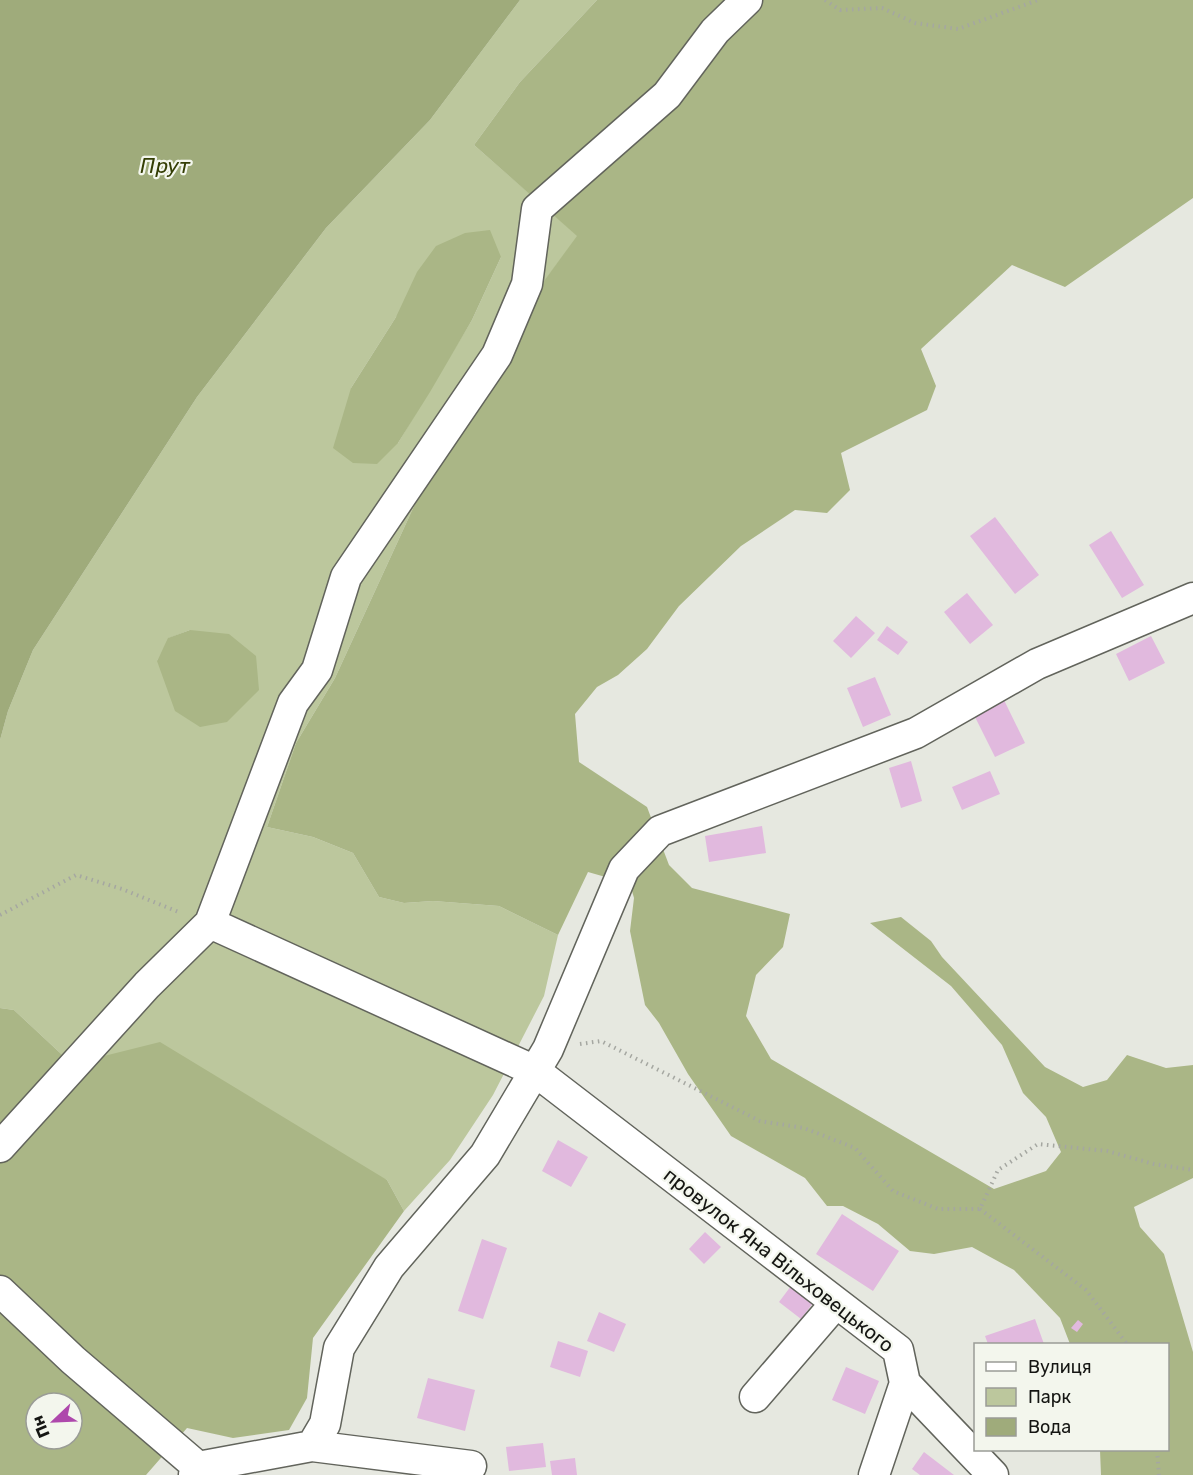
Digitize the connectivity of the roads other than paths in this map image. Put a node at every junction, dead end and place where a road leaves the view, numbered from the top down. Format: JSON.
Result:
{"nodes":[{"id":1,"x":747,"y":0,"type":"edge"},
{"id":2,"x":1193,"y":598,"type":"edge"},
{"id":3,"x":210,"y":923,"type":"junction"},
{"id":4,"x":541,"y":1060,"type":"junction"},
{"id":5,"x":0,"y":1147,"type":"edge"},
{"id":6,"x":0,"y":1291,"type":"edge"},
{"id":7,"x":836,"y":1303,"type":"junction"},
{"id":8,"x":905,"y":1383,"type":"junction"},
{"id":9,"x":755,"y":1397,"type":"dead end"},
{"id":10,"x":312,"y":1446,"type":"junction"},
{"id":11,"x":471,"y":1466,"type":"dead end"},
{"id":12,"x":196,"y":1471,"type":"edge"},
{"id":13,"x":874,"y":1475,"type":"edge"},
{"id":14,"x":993,"y":1475,"type":"edge"}],
"edges":[{"from":1,"to":3,"type":"street"},
{"from":2,"to":4,"type":"street"},
{"from":3,"to":4,"type":"street","name":"провулок Яна Вільховецького"},
{"from":3,"to":5,"type":"street"},
{"from":4,"to":7,"type":"street","name":"провулок Яна Вільховецького"},
{"from":4,"to":10,"type":"street"},
{"from":6,"to":12,"type":"street"},
{"from":7,"to":8,"type":"street","name":"провулок Яна Вільховецького"},
{"from":7,"to":9,"type":"street"},
{"from":8,"to":13,"type":"street"},
{"from":8,"to":14,"type":"street"},
{"from":10,"to":11,"type":"street"},
{"from":10,"to":12,"type":"street"}]}
